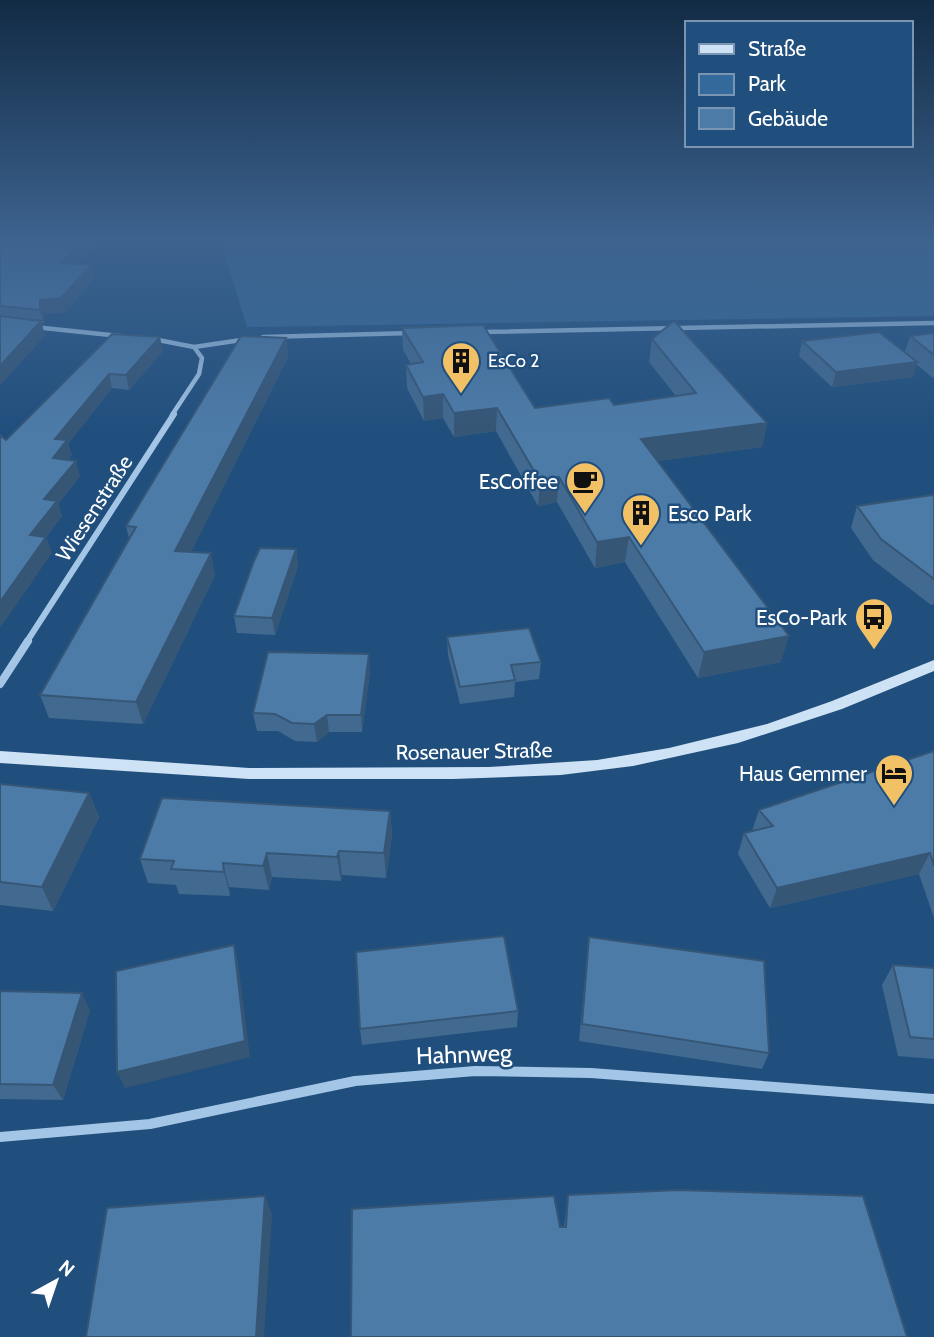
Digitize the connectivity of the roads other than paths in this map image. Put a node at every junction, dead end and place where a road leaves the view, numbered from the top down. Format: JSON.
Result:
{"nodes":[{"id":1,"x":934,"y":323,"type":"edge"},
{"id":2,"x":26,"y":327,"type":"edge"},
{"id":3,"x":474,"y":332,"type":"edge"},
{"id":4,"x":418,"y":333,"type":"edge"},
{"id":5,"x":132,"y":337,"type":"edge"},
{"id":6,"x":146,"y":338,"type":"edge"},
{"id":7,"x":194,"y":347,"type":"junction"},
{"id":8,"x":934,"y":666,"type":"edge"},
{"id":9,"x":0,"y":684,"type":"edge"},
{"id":10,"x":0,"y":757,"type":"edge"},
{"id":11,"x":934,"y":1099,"type":"edge"},
{"id":12,"x":0,"y":1137,"type":"edge"}],
"edges":[{"from":1,"to":3,"type":"street"},
{"from":2,"to":5,"type":"street"},
{"from":4,"to":7,"type":"street"},
{"from":6,"to":7,"type":"street"},
{"from":7,"to":9,"type":"street","name":"Wiesenstraße"},
{"from":8,"to":10,"type":"street","name":"Rosenauer Straße"},
{"from":11,"to":12,"type":"street","name":"Hahnweg"}]}
